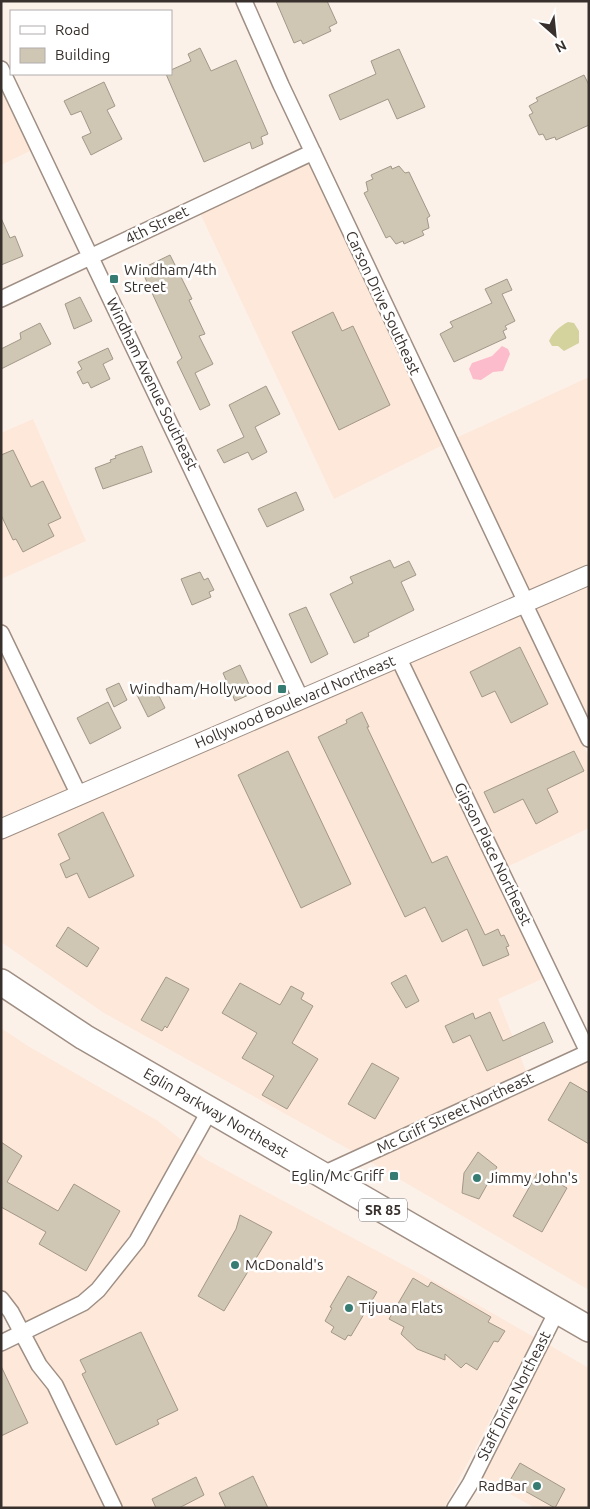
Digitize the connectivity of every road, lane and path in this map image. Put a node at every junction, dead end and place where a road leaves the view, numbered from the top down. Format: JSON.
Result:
{"nodes":[{"id":1,"x":244,"y":1,"type":"edge"},
{"id":2,"x":1,"y":68,"type":"edge"},
{"id":3,"x":312,"y":152,"type":"junction"},
{"id":4,"x":91,"y":256,"type":"junction"},
{"id":5,"x":1,"y":299,"type":"edge"},
{"id":6,"x":589,"y":575,"type":"edge"},
{"id":7,"x":524,"y":603,"type":"junction"},
{"id":8,"x":1,"y":633,"type":"edge"},
{"id":9,"x":398,"y":657,"type":"junction"},
{"id":10,"x":301,"y":699,"type":"junction"},
{"id":11,"x":589,"y":739,"type":"edge"},
{"id":12,"x":78,"y":795,"type":"junction"},
{"id":13,"x":1,"y":829,"type":"edge"},
{"id":14,"x":1,"y":982,"type":"edge"},
{"id":15,"x":588,"y":1052,"type":"edge"},
{"id":16,"x":210,"y":1110,"type":"junction"},
{"id":17,"x":321,"y":1175,"type":"junction"},
{"id":18,"x":1,"y":1299,"type":"edge"},
{"id":19,"x":557,"y":1311,"type":"junction"},
{"id":20,"x":589,"y":1329,"type":"edge"},
{"id":21,"x":22,"y":1334,"type":"junction"},
{"id":22,"x":1,"y":1344,"type":"edge"},
{"id":23,"x":114,"y":1508,"type":"edge"},
{"id":24,"x":455,"y":1508,"type":"edge"}],
"edges":[{"from":1,"to":3,"type":"street","name":"Carson Drive Southeast"},
{"from":2,"to":4,"type":"street","name":"Windham Avenue Southeast"},
{"from":3,"to":4,"type":"street","name":"4th Street"},
{"from":3,"to":7,"type":"street","name":"Carson Drive Southeast"},
{"from":4,"to":5,"type":"street","name":"4th Street"},
{"from":4,"to":10,"type":"street","name":"Windham Avenue Southeast"},
{"from":6,"to":7,"type":"street","name":"Hollywood Boulevard Northeast"},
{"from":7,"to":9,"type":"street","name":"Hollywood Boulevard Northeast"},
{"from":7,"to":11,"type":"street","name":"Carson Drive Southeast"},
{"from":8,"to":12,"type":"street"},
{"from":9,"to":10,"type":"street","name":"Hollywood Boulevard Northeast"},
{"from":9,"to":15,"type":"street","name":"Gipson Place Northeast"},
{"from":10,"to":12,"type":"street","name":"Hollywood Boulevard Northeast"},
{"from":12,"to":13,"type":"street","name":"Hollywood Boulevard Northeast"},
{"from":14,"to":16,"type":"highway","name":"Eglin Parkway Northeast","number":"SR 85"},
{"from":15,"to":17,"type":"street","name":"Mc Griff Street Northeast"},
{"from":16,"to":17,"type":"highway","name":"Eglin Parkway Northeast","number":"SR 85"},
{"from":16,"to":21,"type":"street"},
{"from":17,"to":19,"type":"highway","name":"Eglin Parkway Northeast","number":"SR 85"},
{"from":18,"to":21,"type":"street"},
{"from":19,"to":20,"type":"highway","name":"Eglin Parkway Northeast","number":"SR 85"},
{"from":19,"to":24,"type":"street","name":"Staff Drive Northeast"},
{"from":21,"to":22,"type":"street"},
{"from":21,"to":23,"type":"street"}]}
